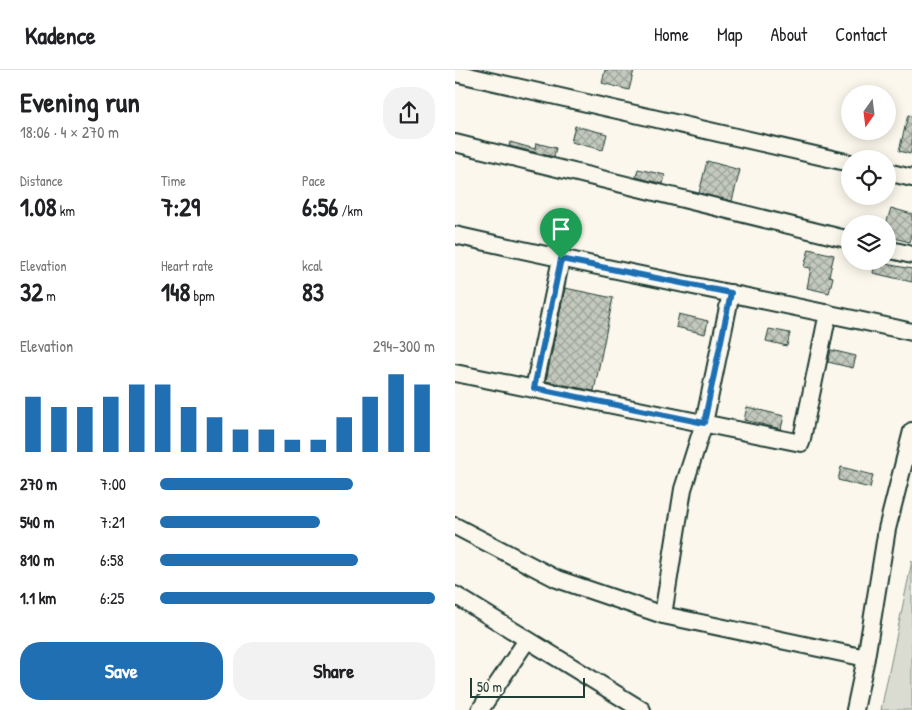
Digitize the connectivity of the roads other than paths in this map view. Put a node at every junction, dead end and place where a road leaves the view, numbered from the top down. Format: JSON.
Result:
{"nodes":[{"id":1,"x":455,"y":73,"type":"edge"},
{"id":2,"x":455,"y":143,"type":"edge"},
{"id":3,"x":841,"y":161,"type":"edge"},
{"id":4,"x":896,"y":174,"type":"edge"},
{"id":5,"x":912,"y":178,"type":"edge"},
{"id":6,"x":455,"y":235,"type":"edge"},
{"id":7,"x":841,"y":238,"type":"edge"},
{"id":8,"x":896,"y":251,"type":"edge"},
{"id":9,"x":912,"y":255,"type":"edge"},
{"id":10,"x":561,"y":259,"type":"junction"},
{"id":11,"x":731,"y":293,"type":"junction"},
{"id":12,"x":828,"y":313,"type":"junction"},
{"id":13,"x":912,"y":332,"type":"edge"},
{"id":14,"x":455,"y":373,"type":"edge"},
{"id":15,"x":534,"y":388,"type":"junction"},
{"id":16,"x":704,"y":423,"type":"junction"},
{"id":17,"x":912,"y":431,"type":"edge"},
{"id":18,"x":455,"y":526,"type":"edge"},
{"id":19,"x":455,"y":595,"type":"edge"},
{"id":20,"x":663,"y":615,"type":"junction"},
{"id":21,"x":527,"y":640,"type":"junction"},
{"id":22,"x":866,"y":658,"type":"junction"},
{"id":23,"x":480,"y":710,"type":"edge"},
{"id":24,"x":642,"y":710,"type":"edge"},
{"id":25,"x":855,"y":710,"type":"edge"}],
"edges":[{"from":1,"to":3,"type":"street"},
{"from":2,"to":7,"type":"street"},
{"from":4,"to":5,"type":"street"},
{"from":6,"to":10,"type":"street"},
{"from":8,"to":9,"type":"street"},
{"from":10,"to":11,"type":"street"},
{"from":10,"to":15,"type":"street"},
{"from":11,"to":12,"type":"street"},
{"from":11,"to":16,"type":"street"},
{"from":12,"to":13,"type":"street"},
{"from":12,"to":16,"type":"street"},
{"from":14,"to":15,"type":"street"},
{"from":15,"to":16,"type":"street"},
{"from":16,"to":20,"type":"street"},
{"from":17,"to":22,"type":"street"},
{"from":18,"to":20,"type":"street"},
{"from":19,"to":21,"type":"street"},
{"from":20,"to":22,"type":"street"},
{"from":21,"to":23,"type":"street"},
{"from":21,"to":24,"type":"street"},
{"from":22,"to":25,"type":"street"}]}
